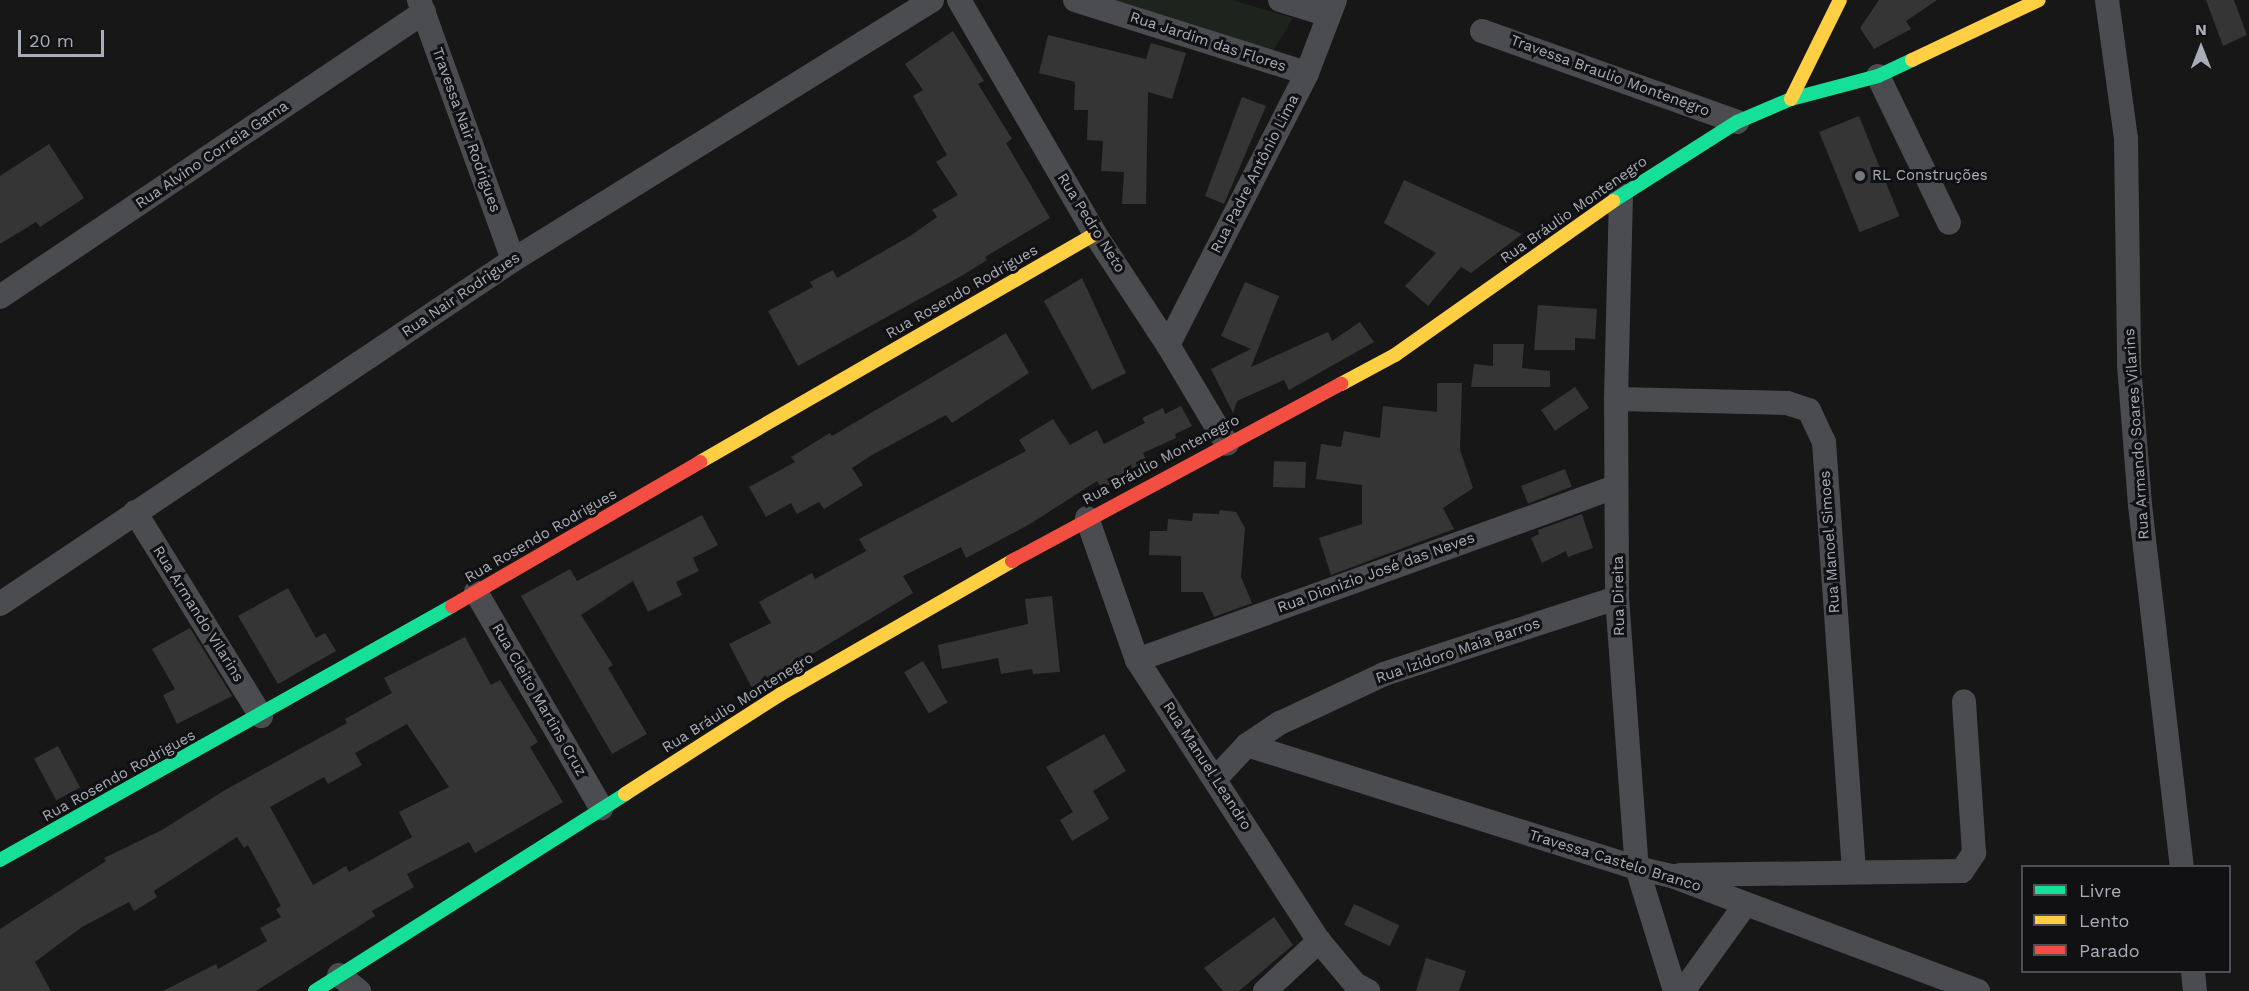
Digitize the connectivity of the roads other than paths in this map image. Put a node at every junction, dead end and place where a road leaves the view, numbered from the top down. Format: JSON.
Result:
{"nodes":[{"id":1,"x":932,"y":0,"type":"edge"},
{"id":2,"x":959,"y":0,"type":"edge"},
{"id":3,"x":1075,"y":0,"type":"edge"},
{"id":4,"x":1280,"y":0,"type":"edge"},
{"id":5,"x":1840,"y":0,"type":"edge"},
{"id":6,"x":2039,"y":0,"type":"edge"},
{"id":7,"x":2107,"y":0,"type":"edge"},
{"id":8,"x":421,"y":6,"type":"edge"},
{"id":9,"x":1332,"y":7,"type":"edge"},
{"id":10,"x":1482,"y":31,"type":"dead end"},
{"id":11,"x":1307,"y":73,"type":"junction"},
{"id":12,"x":1878,"y":76,"type":"junction"},
{"id":13,"x":1791,"y":99,"type":"junction"},
{"id":14,"x":1737,"y":122,"type":"junction"},
{"id":15,"x":1621,"y":195,"type":"junction"},
{"id":16,"x":1948,"y":223,"type":"dead end"},
{"id":17,"x":1095,"y":234,"type":"junction"},
{"id":18,"x":513,"y":260,"type":"junction"},
{"id":19,"x":0,"y":297,"type":"edge"},
{"id":20,"x":1168,"y":345,"type":"junction"},
{"id":21,"x":1616,"y":399,"type":"junction"},
{"id":22,"x":1227,"y":444,"type":"junction"},
{"id":23,"x":1615,"y":487,"type":"junction"},
{"id":24,"x":135,"y":512,"type":"junction"},
{"id":25,"x":1088,"y":518,"type":"junction"},
{"id":26,"x":476,"y":592,"type":"junction"},
{"id":27,"x":1617,"y":598,"type":"junction"},
{"id":28,"x":0,"y":604,"type":"edge"},
{"id":29,"x":1137,"y":660,"type":"junction"},
{"id":30,"x":1964,"y":701,"type":"dead end"},
{"id":31,"x":261,"y":716,"type":"junction"},
{"id":32,"x":1247,"y":745,"type":"junction"},
{"id":33,"x":1216,"y":778,"type":"junction"},
{"id":34,"x":602,"y":808,"type":"junction"},
{"id":35,"x":0,"y":860,"type":"edge"},
{"id":36,"x":2182,"y":865,"type":"edge"},
{"id":37,"x":1637,"y":868,"type":"junction"},
{"id":38,"x":1854,"y":871,"type":"junction"},
{"id":39,"x":1672,"y":876,"type":"junction"},
{"id":40,"x":1745,"y":905,"type":"junction"},
{"id":41,"x":1319,"y":941,"type":"junction"},
{"id":42,"x":2193,"y":973,"type":"edge"},
{"id":43,"x":339,"y":975,"type":"junction"},
{"id":44,"x":315,"y":991,"type":"edge"},
{"id":45,"x":359,"y":991,"type":"edge"},
{"id":46,"x":1265,"y":991,"type":"edge"},
{"id":47,"x":1368,"y":991,"type":"edge"},
{"id":48,"x":1675,"y":991,"type":"edge"},
{"id":49,"x":1683,"y":991,"type":"edge"},
{"id":50,"x":1978,"y":991,"type":"edge"},
{"id":51,"x":2195,"y":991,"type":"edge"}],
"edges":[{"from":1,"to":18,"type":"street","name":"Rua Nair Rodrigues"},
{"from":2,"to":17,"type":"street","name":"Rua Pedro Neto"},
{"from":3,"to":11,"type":"street","name":"Rua Jardim das Flores"},
{"from":4,"to":9,"type":"street"},
{"from":5,"to":13,"type":"street"},
{"from":6,"to":12,"type":"street","name":"Rua Bráulio Montenegro"},
{"from":7,"to":36,"type":"street","name":"Rua Armando Soares Vilarins"},
{"from":8,"to":18,"type":"street","name":"Travessa Nair Rodrigues"},
{"from":8,"to":19,"type":"street","name":"Rua Alvino Correia Gama"},
{"from":9,"to":11,"type":"street","name":"Rua Padre Antônio Lima"},
{"from":10,"to":14,"type":"street","name":"Travessa Braulio Montenegro"},
{"from":11,"to":20,"type":"street","name":"Rua Padre Antônio Lima"},
{"from":12,"to":13,"type":"street","name":"Rua Bráulio Montenegro"},
{"from":12,"to":16,"type":"street"},
{"from":13,"to":14,"type":"street","name":"Rua Bráulio Montenegro"},
{"from":14,"to":15,"type":"street","name":"Rua Bráulio Montenegro"},
{"from":15,"to":21,"type":"street","name":"Rua Direita"},
{"from":15,"to":22,"type":"street","name":"Rua Bráulio Montenegro"},
{"from":17,"to":20,"type":"street","name":"Rua Pedro Neto"},
{"from":17,"to":26,"type":"street","name":"Rua Rosendo Rodrigues"},
{"from":18,"to":24,"type":"street","name":"Rua Nair Rodrigues"},
{"from":20,"to":22,"type":"street","name":"Rua Pedro Neto"},
{"from":21,"to":23,"type":"street","name":"Rua Direita"},
{"from":21,"to":38,"type":"street","name":"Rua Manoel Simoes"},
{"from":22,"to":25,"type":"street","name":"Rua Bráulio Montenegro"},
{"from":23,"to":27,"type":"street","name":"Rua Direita"},
{"from":23,"to":29,"type":"street","name":"Rua Dionizio José das Neves"},
{"from":24,"to":28,"type":"street","name":"Rua Nair Rodrigues"},
{"from":24,"to":31,"type":"street","name":"Rua Armando Vilarins"},
{"from":25,"to":29,"type":"street","name":"Rua Manuel Leandro"},
{"from":25,"to":34,"type":"street","name":"Rua Bráulio Montenegro"},
{"from":26,"to":31,"type":"street","name":"Rua Rosendo Rodrigues"},
{"from":26,"to":34,"type":"street","name":"Rua Cleito Martins Cruz"},
{"from":27,"to":32,"type":"street","name":"Rua Izidoro Maia Barros"},
{"from":27,"to":37,"type":"street","name":"Rua Direita"},
{"from":29,"to":33,"type":"street","name":"Rua Manuel Leandro"},
{"from":30,"to":38,"type":"street"},
{"from":31,"to":35,"type":"street","name":"Rua Rosendo Rodrigues"},
{"from":32,"to":33,"type":"street","name":"Rua Izidoro Maia Barros"},
{"from":32,"to":37,"type":"street","name":"Travessa Castelo Branco"},
{"from":33,"to":41,"type":"street","name":"Rua Manuel Leandro"},
{"from":34,"to":43,"type":"street","name":"Rua Bráulio Montenegro"},
{"from":37,"to":39,"type":"street","name":"Travessa Castelo Branco"},
{"from":37,"to":48,"type":"street","name":"Rua Direita"},
{"from":38,"to":39,"type":"street"},
{"from":39,"to":40,"type":"street","name":"Travessa Castelo Branco"},
{"from":40,"to":49,"type":"street"},
{"from":40,"to":50,"type":"street","name":"Travessa Castelo Branco"},
{"from":41,"to":46,"type":"street"},
{"from":41,"to":47,"type":"street","name":"Rua Manuel Leandro"},
{"from":42,"to":51,"type":"street"},
{"from":43,"to":44,"type":"street","name":"Rua Bráulio Montenegro"},
{"from":43,"to":45,"type":"street"}]}
